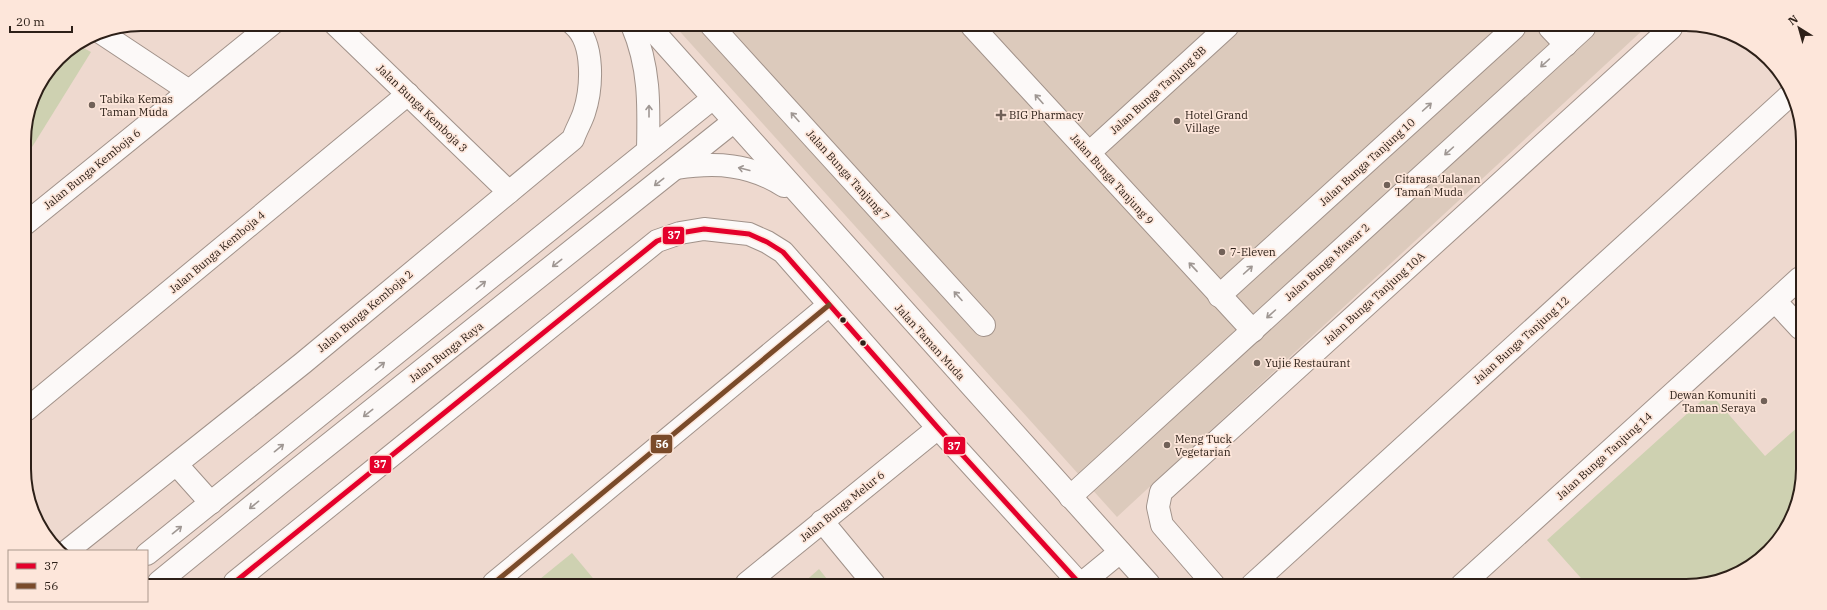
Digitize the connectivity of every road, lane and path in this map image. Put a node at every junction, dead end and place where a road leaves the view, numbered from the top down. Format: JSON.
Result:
{"nodes":[{"id":1,"x":263,"y":31,"type":"edge"},
{"id":2,"x":342,"y":31,"type":"edge"},
{"id":3,"x":578,"y":31,"type":"edge"},
{"id":4,"x":634,"y":31,"type":"edge"},
{"id":5,"x":653,"y":31,"type":"edge"},
{"id":6,"x":716,"y":31,"type":"edge"},
{"id":7,"x":977,"y":31,"type":"edge"},
{"id":8,"x":1223,"y":31,"type":"edge"},
{"id":9,"x":1511,"y":31,"type":"edge"},
{"id":10,"x":1553,"y":31,"type":"edge"},
{"id":11,"x":1581,"y":31,"type":"edge"},
{"id":12,"x":1668,"y":31,"type":"edge"},
{"id":13,"x":107,"y":36,"type":"edge"},
{"id":14,"x":1566,"y":45,"type":"junction"},
{"id":15,"x":189,"y":91,"type":"junction"},
{"id":16,"x":408,"y":94,"type":"junction"},
{"id":17,"x":1787,"y":98,"type":"edge"},
{"id":18,"x":712,"y":99,"type":"junction"},
{"id":19,"x":733,"y":122,"type":"junction"},
{"id":20,"x":648,"y":150,"type":"junction"},
{"id":21,"x":1089,"y":153,"type":"junction"},
{"id":22,"x":676,"y":168,"type":"junction"},
{"id":23,"x":509,"y":192,"type":"junction"},
{"id":24,"x":803,"y":200,"type":"junction"},
{"id":25,"x":31,"y":219,"type":"edge"},
{"id":26,"x":1796,"y":282,"type":"edge"},
{"id":27,"x":1220,"y":296,"type":"junction"},
{"id":28,"x":1775,"y":301,"type":"junction"},
{"id":29,"x":829,"y":305,"type":"junction"},
{"id":30,"x":1796,"y":324,"type":"edge"},
{"id":31,"x":984,"y":325,"type":"dead end"},
{"id":32,"x":1252,"y":331,"type":"junction"},
{"id":33,"x":31,"y":406,"type":"edge"},
{"id":34,"x":938,"y":428,"type":"junction"},
{"id":35,"x":177,"y":465,"type":"junction"},
{"id":36,"x":1070,"y":497,"type":"junction"},
{"id":37,"x":211,"y":503,"type":"junction"},
{"id":38,"x":822,"y":521,"type":"junction"},
{"id":39,"x":68,"y":550,"type":"edge"},
{"id":40,"x":1120,"y":552,"type":"junction"},
{"id":41,"x":148,"y":553,"type":"edge"},
{"id":42,"x":163,"y":579,"type":"edge"},
{"id":43,"x":239,"y":579,"type":"edge"},
{"id":44,"x":499,"y":579,"type":"edge"},
{"id":45,"x":753,"y":579,"type":"edge"},
{"id":46,"x":870,"y":579,"type":"edge"},
{"id":47,"x":1075,"y":579,"type":"edge"},
{"id":48,"x":1086,"y":579,"type":"edge"},
{"id":49,"x":1144,"y":579,"type":"edge"},
{"id":50,"x":1209,"y":579,"type":"edge"},
{"id":51,"x":1259,"y":579,"type":"edge"},
{"id":52,"x":1469,"y":579,"type":"edge"}],
"edges":[{"from":1,"to":15,"type":"street","name":"Jalan Bunga Kemboja 6"},
{"from":2,"to":16,"type":"street","name":"Jalan Bunga Kemboja 3"},
{"from":3,"to":23,"type":"street","name":"Jalan Bunga Kemboja 2"},
{"from":20,"to":4,"type":"street","one_way":true},
{"from":5,"to":18,"type":"street","name":"Jalan Taman Muda"},
{"from":31,"to":6,"type":"street","name":"Jalan Bunga Tanjung 7","one_way":true},
{"from":21,"to":7,"type":"street","name":"Jalan Bunga Tanjung 9","one_way":true},
{"from":8,"to":21,"type":"street","name":"Jalan Bunga Tanjung 8B"},
{"from":27,"to":9,"type":"street","name":"Jalan Bunga Tanjung 10","one_way":true},
{"from":10,"to":14,"type":"street"},
{"from":11,"to":14,"type":"street","name":"Jalan Bunga Mawar 2"},
{"from":12,"to":50,"type":"street","name":"Jalan Bunga Tanjung 10A"},
{"from":13,"to":15,"type":"street"},
{"from":14,"to":32,"type":"street","name":"Jalan Bunga Mawar 2","one_way":true},
{"from":15,"to":25,"type":"street","name":"Jalan Bunga Kemboja 6"},
{"from":16,"to":23,"type":"street","name":"Jalan Bunga Kemboja 3"},
{"from":16,"to":33,"type":"street","name":"Jalan Bunga Kemboja 4"},
{"from":17,"to":51,"type":"street","name":"Jalan Bunga Tanjung 12"},
{"from":18,"to":19,"type":"street","name":"Jalan Taman Muda"},
{"from":18,"to":20,"type":"street"},
{"from":19,"to":22,"type":"street","name":"Jalan Bunga Raya"},
{"from":19,"to":24,"type":"street","name":"Jalan Taman Muda"},
{"from":37,"to":20,"type":"street","one_way":true},
{"from":27,"to":21,"type":"street","name":"Jalan Bunga Tanjung 9","one_way":true},
{"from":24,"to":22,"type":"street","one_way":true},
{"from":22,"to":42,"type":"street","name":"Jalan Bunga Raya","one_way":true},
{"from":23,"to":35,"type":"street","name":"Jalan Bunga Kemboja 2"},
{"from":24,"to":36,"type":"street","name":"Jalan Taman Muda"},
{"from":26,"to":28,"type":"street","name":"Jalan Bunga Tanjung 14"},
{"from":27,"to":32,"type":"street","name":"Jalan Bunga Tanjung 9"},
{"from":28,"to":30,"type":"street"},
{"from":28,"to":52,"type":"street","name":"Jalan Bunga Tanjung 14"},
{"from":29,"to":34,"type":"street"},
{"from":29,"to":43,"type":"street"},
{"from":29,"to":44,"type":"street"},
{"from":32,"to":36,"type":"street","name":"Jalan Bunga Mawar 2"},
{"from":34,"to":38,"type":"street","name":"Jalan Bunga Melur 6"},
{"from":34,"to":47,"type":"street"},
{"from":35,"to":37,"type":"street"},
{"from":35,"to":39,"type":"street","name":"Jalan Bunga Kemboja 2"},
{"from":36,"to":40,"type":"street","name":"Jalan Taman Muda"},
{"from":41,"to":37,"type":"street","one_way":true},
{"from":38,"to":45,"type":"street","name":"Jalan Bunga Melur 6"},
{"from":38,"to":46,"type":"street"},
{"from":40,"to":48,"type":"street"},
{"from":40,"to":49,"type":"street","name":"Jalan Taman Muda"}]}
